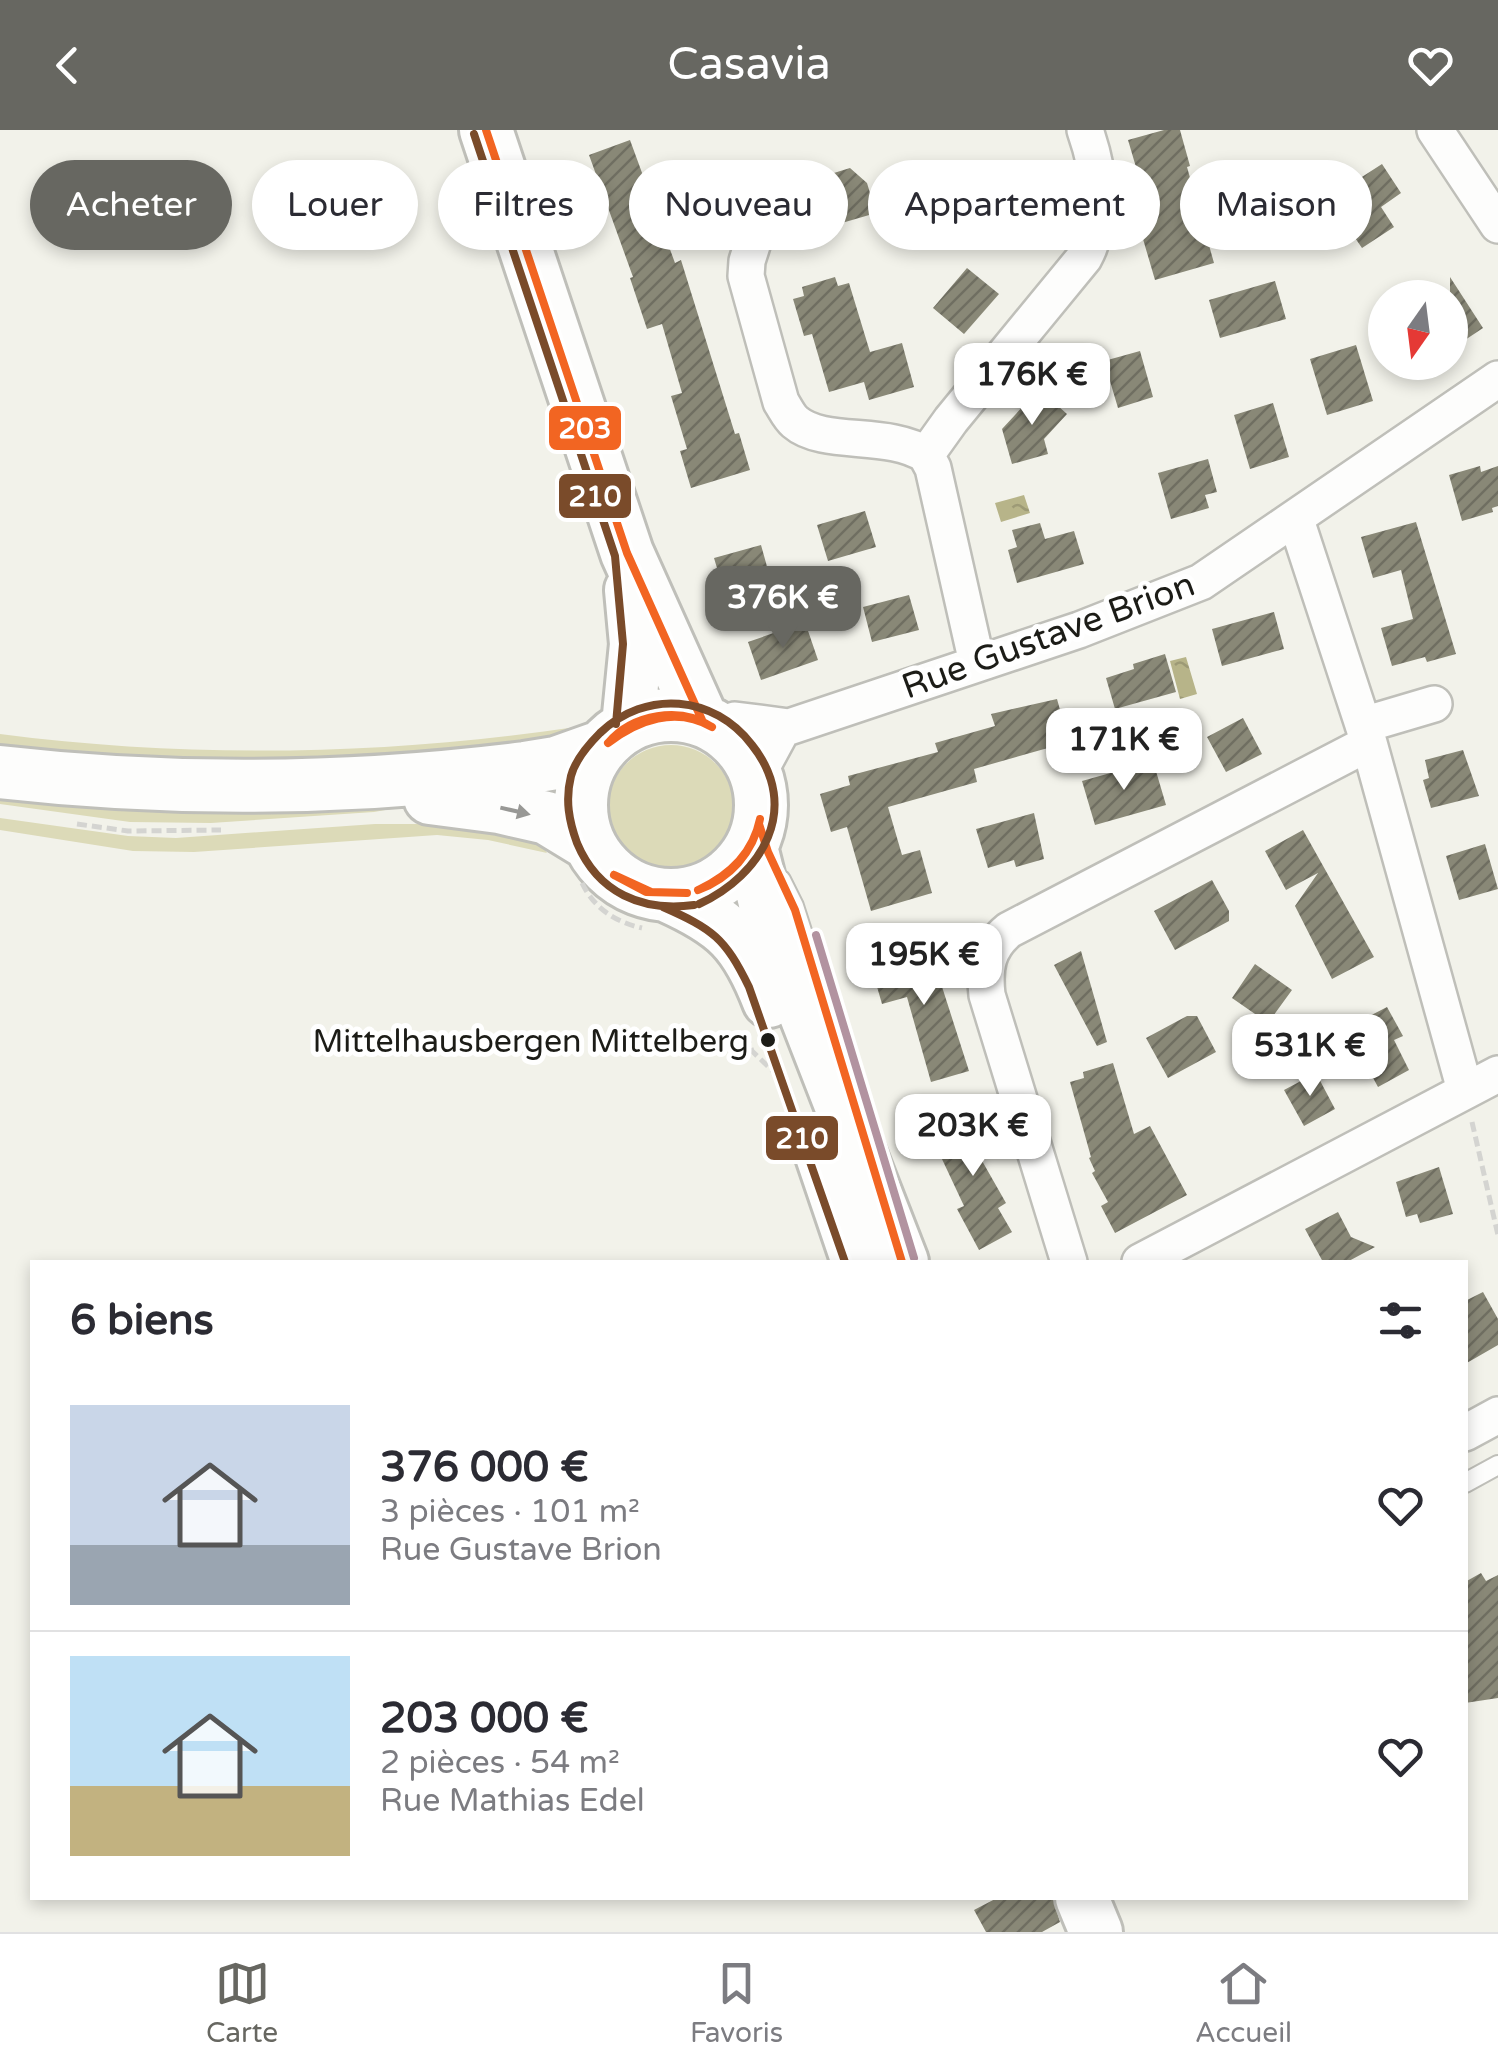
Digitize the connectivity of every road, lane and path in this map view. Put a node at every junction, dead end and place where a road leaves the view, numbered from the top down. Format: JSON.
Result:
{"nodes":[{"id":1,"x":486,"y":130,"type":"edge"},
{"id":2,"x":1085,"y":130,"type":"edge"},
{"id":3,"x":1434,"y":130,"type":"edge"},
{"id":4,"x":1498,"y":225,"type":"edge"},
{"id":5,"x":751,"y":250,"type":"edge"},
{"id":6,"x":1498,"y":379,"type":"edge"},
{"id":7,"x":926,"y":455,"type":"junction"},
{"id":8,"x":1296,"y":520,"type":"junction"},
{"id":9,"x":628,"y":554,"type":"junction"},
{"id":10,"x":978,"y":663,"type":"junction"},
{"id":11,"x":1434,"y":704,"type":"dead end"},
{"id":12,"x":712,"y":726,"type":"junction"},
{"id":13,"x":783,"y":728,"type":"junction"},
{"id":14,"x":1366,"y":734,"type":"junction"},
{"id":15,"x":614,"y":736,"type":"junction"},
{"id":16,"x":0,"y":772,"type":"edge"},
{"id":17,"x":314,"y":787,"type":"junction"},
{"id":18,"x":756,"y":816,"type":"junction"},
{"id":19,"x":584,"y":861,"type":"junction"},
{"id":20,"x":662,"y":912,"type":"junction"},
{"id":21,"x":741,"y":1018,"type":"dead end"},
{"id":22,"x":1498,"y":1074,"type":"edge"},
{"id":23,"x":1465,"y":1090,"type":"junction"},
{"id":24,"x":790,"y":1114,"type":"dead end"},
{"id":25,"x":1498,"y":1235,"type":"edge"},
{"id":26,"x":886,"y":1259,"type":"edge"},
{"id":27,"x":1067,"y":1260,"type":"edge"},
{"id":28,"x":1144,"y":1260,"type":"edge"},
{"id":29,"x":1498,"y":1415,"type":"edge"},
{"id":30,"x":1468,"y":1431,"type":"edge"},
{"id":31,"x":1498,"y":1465,"type":"edge"},
{"id":32,"x":1468,"y":1481,"type":"edge"},
{"id":33,"x":1086,"y":1900,"type":"edge"},
{"id":34,"x":1097,"y":1932,"type":"edge"}],
"edges":[{"from":1,"to":9,"type":"main road"},
{"from":2,"to":7,"type":"street"},
{"from":3,"to":4,"type":"street"},
{"from":5,"to":7,"type":"street"},
{"from":6,"to":8,"type":"street","name":"Rue Gustave Brion"},
{"from":7,"to":10,"type":"street"},
{"from":8,"to":10,"type":"street","name":"Rue Gustave Brion"},
{"from":8,"to":14,"type":"street"},
{"from":9,"to":12,"type":"main road"},
{"from":9,"to":15,"type":"main road"},
{"from":10,"to":13,"type":"street","name":"Rue Gustave Brion"},
{"from":11,"to":14,"type":"street"},
{"from":12,"to":13,"type":"street","name":"Rue Gustave Brion"},
{"from":12,"to":15,"type":"main road"},
{"from":12,"to":18,"type":"main road"},
{"from":13,"to":18,"type":"street"},
{"from":14,"to":23,"type":"street"},
{"from":14,"to":27,"type":"street"},
{"from":15,"to":17,"type":"main road"},
{"from":15,"to":19,"type":"main road"},
{"from":16,"to":17,"type":"main road"},
{"from":17,"to":19,"type":"main road","one_way":true},
{"from":18,"to":20,"type":"main road"},
{"from":18,"to":26,"type":"main road"},
{"from":19,"to":20,"type":"main road"},
{"from":19,"to":20,"type":"path"},
{"from":20,"to":26,"type":"main road"},
{"from":21,"to":24,"type":"path"},
{"from":22,"to":23,"type":"street"},
{"from":23,"to":25,"type":"path"},
{"from":23,"to":28,"type":"street"},
{"from":29,"to":30,"type":"street"},
{"from":31,"to":32,"type":"lane"},
{"from":33,"to":34,"type":"main road"}]}
